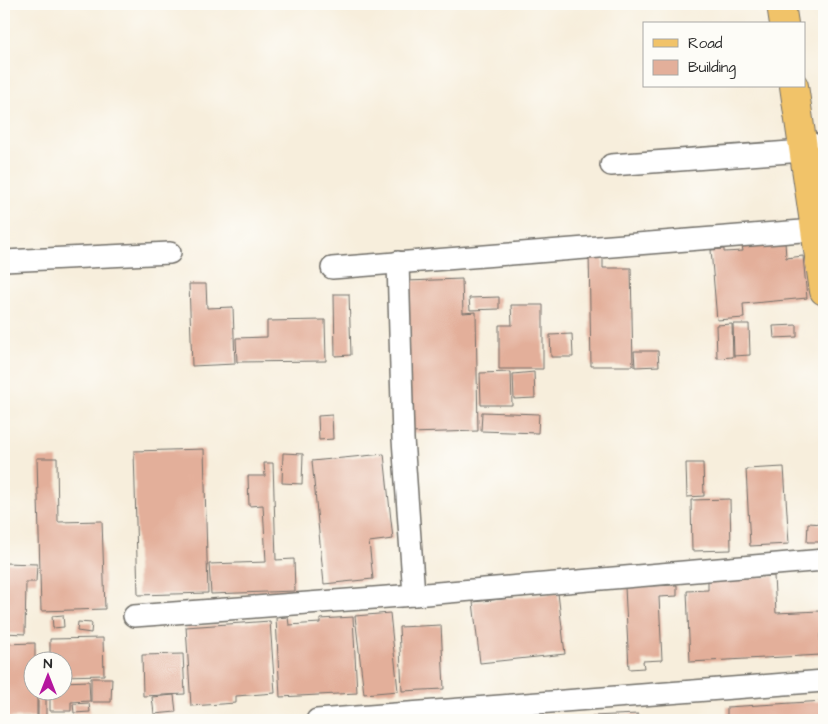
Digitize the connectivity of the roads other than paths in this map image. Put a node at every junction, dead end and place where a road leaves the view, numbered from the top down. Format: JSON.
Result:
{"nodes":[{"id":1,"x":781,"y":4,"type":"edge"},
{"id":2,"x":784,"y":22,"type":"edge"},
{"id":3,"x":795,"y":88,"type":"edge"},
{"id":4,"x":810,"y":146,"type":"edge"},
{"id":5,"x":611,"y":165,"type":"dead end"},
{"id":6,"x":815,"y":230,"type":"junction"},
{"id":7,"x":170,"y":253,"type":"dead end"},
{"id":8,"x":4,"y":262,"type":"edge"},
{"id":9,"x":398,"y":262,"type":"junction"},
{"id":10,"x":332,"y":268,"type":"dead end"},
{"id":11,"x":824,"y":291,"type":"edge"},
{"id":12,"x":824,"y":560,"type":"edge"},
{"id":13,"x":414,"y":595,"type":"junction"},
{"id":14,"x":134,"y":616,"type":"dead end"},
{"id":15,"x":824,"y":682,"type":"edge"},
{"id":16,"x":317,"y":720,"type":"edge"}],
"edges":[{"from":1,"to":2,"type":"main road"},
{"from":3,"to":4,"type":"main road"},
{"from":4,"to":5,"type":"street"},
{"from":4,"to":6,"type":"main road"},
{"from":6,"to":9,"type":"street"},
{"from":6,"to":11,"type":"main road"},
{"from":7,"to":8,"type":"street"},
{"from":9,"to":10,"type":"street"},
{"from":9,"to":13,"type":"street"},
{"from":12,"to":13,"type":"street"},
{"from":13,"to":14,"type":"street"},
{"from":15,"to":16,"type":"street"}]}
